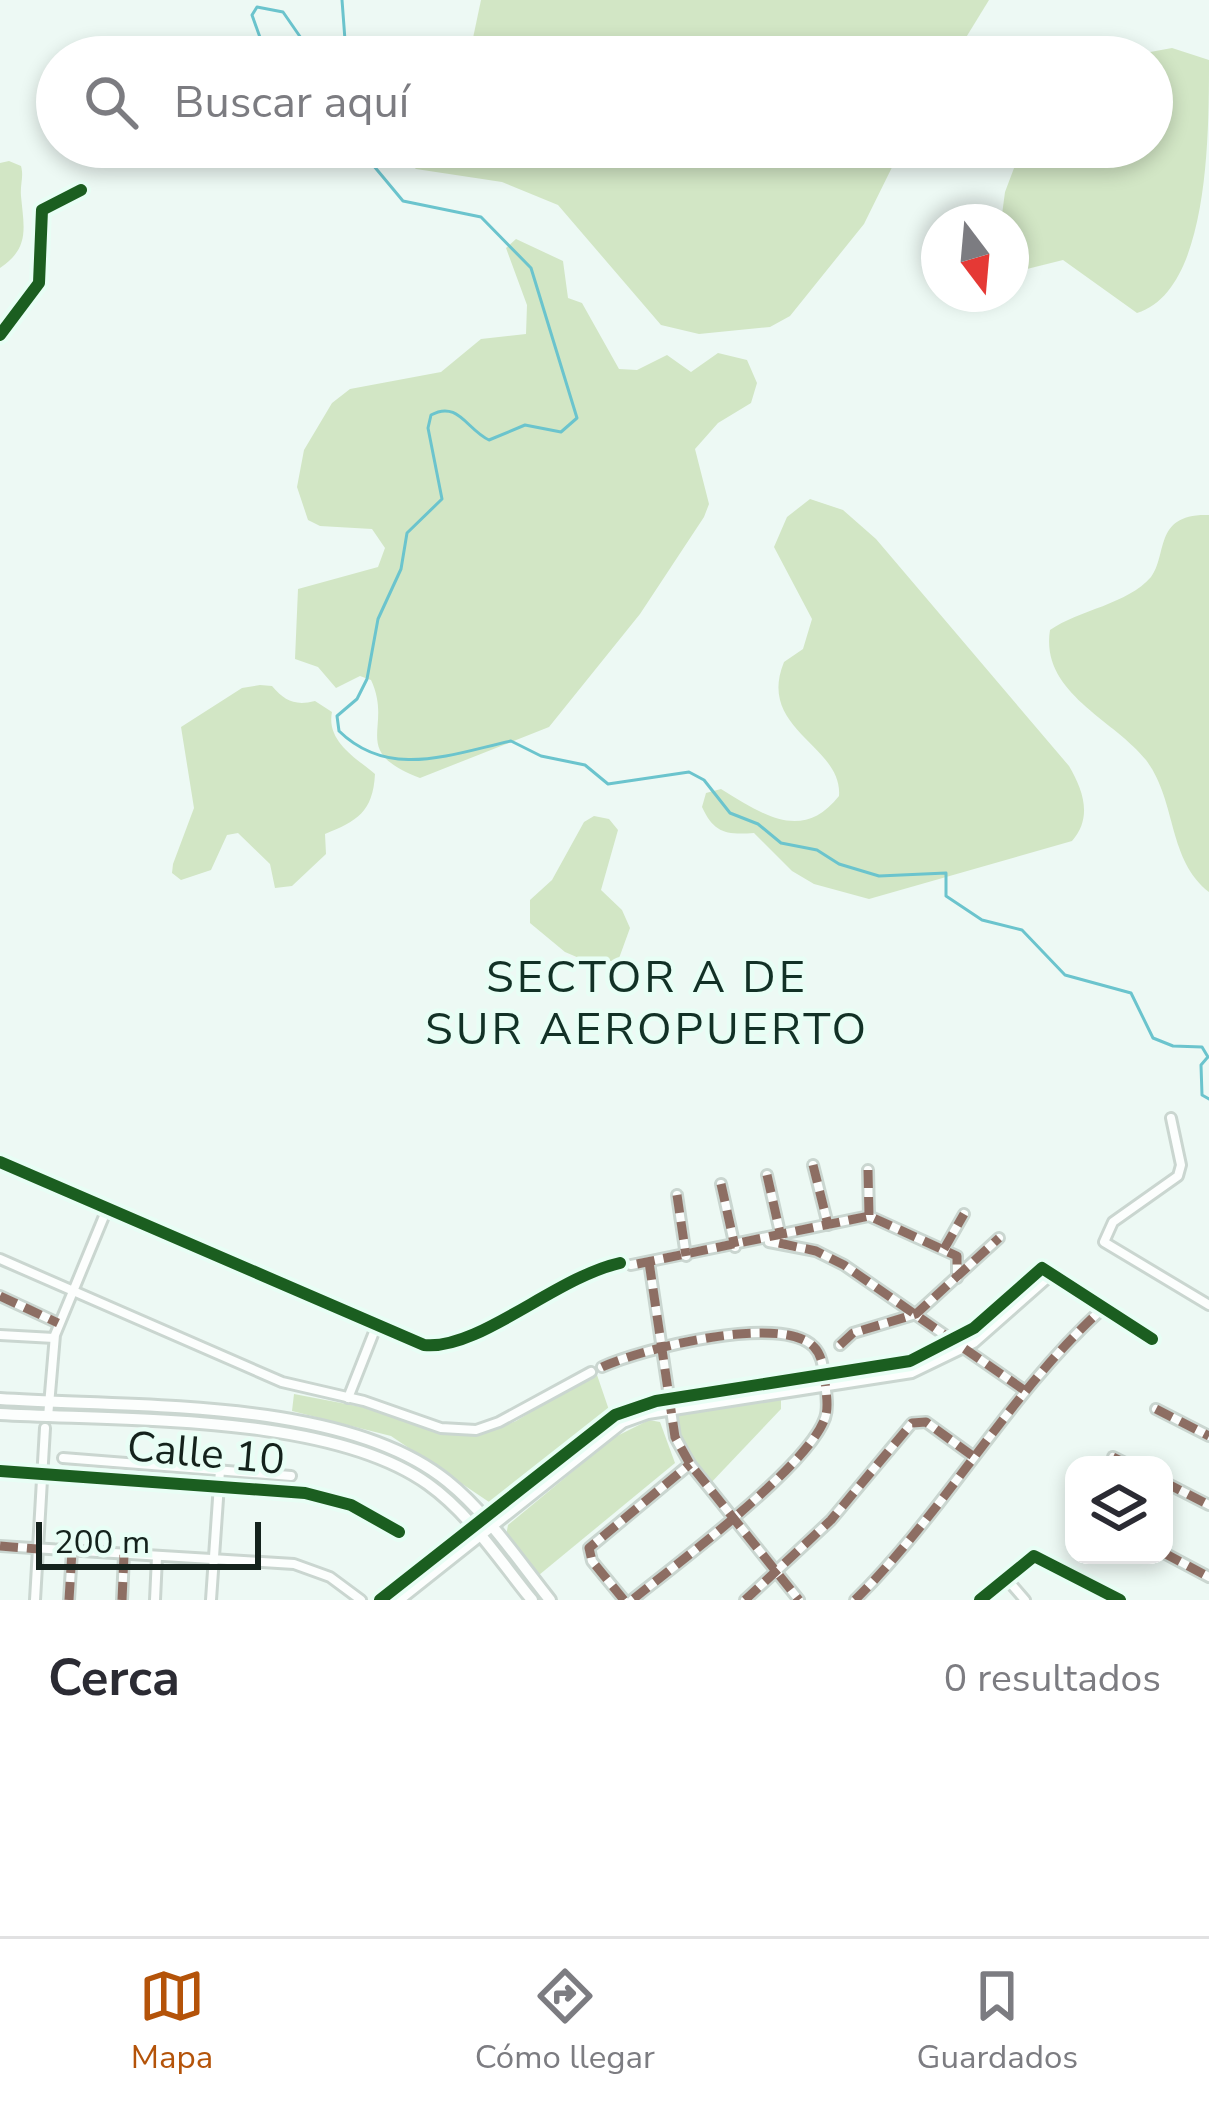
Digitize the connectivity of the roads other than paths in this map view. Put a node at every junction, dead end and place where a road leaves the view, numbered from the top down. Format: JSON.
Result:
{"nodes":[{"id":1,"x":81,"y":190,"type":"dead end"},
{"id":2,"x":0,"y":335,"type":"edge"},
{"id":3,"x":1171,"y":1118,"type":"dead end"},
{"id":4,"x":0,"y":1162,"type":"edge"},
{"id":5,"x":813,"y":1165,"type":"dead end"},
{"id":6,"x":868,"y":1170,"type":"dead end"},
{"id":7,"x":766,"y":1175,"type":"dead end"},
{"id":8,"x":721,"y":1184,"type":"dead end"},
{"id":9,"x":677,"y":1195,"type":"dead end"},
{"id":10,"x":107,"y":1208,"type":"junction"},
{"id":11,"x":964,"y":1214,"type":"dead end"},
{"id":12,"x":869,"y":1216,"type":"junction"},
{"id":13,"x":828,"y":1225,"type":"junction"},
{"id":14,"x":781,"y":1237,"type":"junction"},
{"id":15,"x":999,"y":1238,"type":"dead end"},
{"id":16,"x":762,"y":1242,"type":"junction"},
{"id":17,"x":735,"y":1247,"type":"junction"},
{"id":18,"x":944,"y":1249,"type":"junction"},
{"id":19,"x":686,"y":1256,"type":"junction"},
{"id":20,"x":0,"y":1259,"type":"edge"},
{"id":21,"x":649,"y":1262,"type":"junction"},
{"id":22,"x":620,"y":1263,"type":"dead end"},
{"id":23,"x":631,"y":1265,"type":"dead end"},
{"id":24,"x":1051,"y":1275,"type":"junction"},
{"id":25,"x":957,"y":1278,"type":"junction"},
{"id":26,"x":72,"y":1292,"type":"junction"},
{"id":27,"x":0,"y":1296,"type":"edge"},
{"id":28,"x":1209,"y":1305,"type":"edge"},
{"id":29,"x":1102,"y":1309,"type":"junction"},
{"id":30,"x":916,"y":1314,"type":"junction"},
{"id":31,"x":58,"y":1323,"type":"junction"},
{"id":32,"x":376,"y":1328,"type":"junction"},
{"id":33,"x":0,"y":1335,"type":"edge"},
{"id":34,"x":54,"y":1339,"type":"junction"},
{"id":35,"x":1152,"y":1339,"type":"dead end"},
{"id":36,"x":953,"y":1342,"type":"junction"},
{"id":37,"x":840,"y":1345,"type":"dead end"},
{"id":38,"x":659,"y":1349,"type":"junction"},
{"id":39,"x":964,"y":1349,"type":"junction"},
{"id":40,"x":602,"y":1367,"type":"dead end"},
{"id":41,"x":591,"y":1372,"type":"dead end"},
{"id":42,"x":824,"y":1377,"type":"junction"},
{"id":43,"x":826,"y":1389,"type":"junction"},
{"id":44,"x":1024,"y":1390,"type":"junction"},
{"id":45,"x":348,"y":1398,"type":"junction"},
{"id":46,"x":0,"y":1399,"type":"edge"},
{"id":47,"x":666,"y":1399,"type":"junction"},
{"id":48,"x":49,"y":1402,"type":"junction"},
{"id":49,"x":1156,"y":1409,"type":"dead end"},
{"id":50,"x":668,"y":1411,"type":"junction"},
{"id":51,"x":0,"y":1414,"type":"edge"},
{"id":52,"x":46,"y":1422,"type":"junction"},
{"id":53,"x":1209,"y":1436,"type":"edge"},
{"id":54,"x":974,"y":1457,"type":"junction"},
{"id":55,"x":62,"y":1458,"type":"dead end"},
{"id":56,"x":134,"y":1463,"type":"junction"},
{"id":57,"x":690,"y":1464,"type":"junction"},
{"id":58,"x":220,"y":1469,"type":"junction"},
{"id":59,"x":0,"y":1471,"type":"edge"},
{"id":60,"x":43,"y":1474,"type":"junction"},
{"id":61,"x":291,"y":1476,"type":"dead end"},
{"id":62,"x":132,"y":1478,"type":"junction"},
{"id":63,"x":219,"y":1486,"type":"junction"},
{"id":64,"x":1173,"y":1487,"type":"edge"},
{"id":65,"x":1209,"y":1505,"type":"edge"},
{"id":66,"x":734,"y":1518,"type":"junction"},
{"id":67,"x":482,"y":1527,"type":"junction"},
{"id":68,"x":399,"y":1532,"type":"dead end"},
{"id":69,"x":0,"y":1546,"type":"edge"},
{"id":70,"x":38,"y":1549,"type":"junction"},
{"id":71,"x":72,"y":1551,"type":"junction"},
{"id":72,"x":124,"y":1555,"type":"junction"},
{"id":73,"x":157,"y":1557,"type":"junction"},
{"id":74,"x":1173,"y":1558,"type":"edge"},
{"id":75,"x":214,"y":1560,"type":"junction"},
{"id":76,"x":778,"y":1573,"type":"junction"},
{"id":77,"x":1005,"y":1577,"type":"junction"},
{"id":78,"x":1209,"y":1577,"type":"edge"},
{"id":79,"x":34,"y":1600,"type":"edge"},
{"id":80,"x":69,"y":1600,"type":"edge"},
{"id":81,"x":122,"y":1600,"type":"edge"},
{"id":82,"x":154,"y":1600,"type":"edge"},
{"id":83,"x":212,"y":1600,"type":"edge"},
{"id":84,"x":362,"y":1600,"type":"edge"},
{"id":85,"x":380,"y":1600,"type":"edge"},
{"id":86,"x":400,"y":1600,"type":"edge"},
{"id":87,"x":532,"y":1600,"type":"edge"},
{"id":88,"x":550,"y":1600,"type":"edge"},
{"id":89,"x":628,"y":1600,"type":"edge"},
{"id":90,"x":745,"y":1600,"type":"edge"},
{"id":91,"x":800,"y":1600,"type":"edge"},
{"id":92,"x":855,"y":1600,"type":"edge"},
{"id":93,"x":980,"y":1600,"type":"edge"},
{"id":94,"x":1025,"y":1600,"type":"edge"},
{"id":95,"x":1120,"y":1600,"type":"edge"}],
"edges":[{"from":1,"to":2,"type":"street"},
{"from":3,"to":28,"type":"street"},
{"from":4,"to":10,"type":"street"},
{"from":5,"to":13,"type":"street"},
{"from":6,"to":12,"type":"street"},
{"from":7,"to":14,"type":"street"},
{"from":8,"to":17,"type":"street"},
{"from":9,"to":19,"type":"street"},
{"from":10,"to":26,"type":"street"},
{"from":10,"to":32,"type":"street"},
{"from":11,"to":18,"type":"street"},
{"from":12,"to":13,"type":"street"},
{"from":12,"to":18,"type":"street"},
{"from":13,"to":14,"type":"street"},
{"from":14,"to":16,"type":"street"},
{"from":15,"to":25,"type":"street"},
{"from":16,"to":17,"type":"street"},
{"from":16,"to":30,"type":"street"},
{"from":17,"to":19,"type":"street"},
{"from":18,"to":25,"type":"street"},
{"from":19,"to":21,"type":"street"},
{"from":20,"to":26,"type":"street"},
{"from":21,"to":23,"type":"street"},
{"from":21,"to":38,"type":"street"},
{"from":22,"to":32,"type":"street"},
{"from":24,"to":29,"type":"street"},
{"from":24,"to":36,"type":"street"},
{"from":24,"to":39,"type":"street"},
{"from":25,"to":30,"type":"street"},
{"from":26,"to":31,"type":"street"},
{"from":26,"to":45,"type":"street"},
{"from":27,"to":31,"type":"street"},
{"from":29,"to":35,"type":"street"},
{"from":29,"to":44,"type":"street"},
{"from":30,"to":36,"type":"street"},
{"from":30,"to":37,"type":"street"},
{"from":31,"to":34,"type":"street"},
{"from":32,"to":45,"type":"street"},
{"from":33,"to":34,"type":"street"},
{"from":34,"to":48,"type":"street"},
{"from":36,"to":39,"type":"street"},
{"from":36,"to":42,"type":"street"},
{"from":38,"to":40,"type":"street"},
{"from":38,"to":42,"type":"street"},
{"from":38,"to":47,"type":"street"},
{"from":39,"to":43,"type":"street"},
{"from":39,"to":44,"type":"street"},
{"from":41,"to":45,"type":"street"},
{"from":42,"to":43,"type":"street"},
{"from":42,"to":47,"type":"street"},
{"from":43,"to":50,"type":"street"},
{"from":43,"to":66,"type":"street"},
{"from":44,"to":54,"type":"street"},
{"from":46,"to":48,"type":"street"},
{"from":47,"to":50,"type":"street"},
{"from":47,"to":67,"type":"street"},
{"from":48,"to":52,"type":"street"},
{"from":48,"to":67,"type":"street"},
{"from":49,"to":53,"type":"street"},
{"from":50,"to":57,"type":"street"},
{"from":50,"to":67,"type":"street"},
{"from":51,"to":52,"type":"street"},
{"from":52,"to":60,"type":"street"},
{"from":52,"to":67,"type":"street"},
{"from":54,"to":76,"type":"street"},
{"from":54,"to":92,"type":"street"},
{"from":55,"to":56,"type":"street"},
{"from":56,"to":58,"type":"street"},
{"from":56,"to":62,"type":"street"},
{"from":57,"to":66,"type":"street"},
{"from":57,"to":89,"type":"street"},
{"from":58,"to":61,"type":"street"},
{"from":58,"to":63,"type":"street"},
{"from":59,"to":60,"type":"street","name":"Calle 10"},
{"from":60,"to":62,"type":"street","name":"Calle 10"},
{"from":60,"to":70,"type":"street"},
{"from":62,"to":63,"type":"street","name":"Calle 10"},
{"from":63,"to":68,"type":"street","name":"Calle 10"},
{"from":63,"to":75,"type":"street"},
{"from":64,"to":65,"type":"street"},
{"from":66,"to":76,"type":"street"},
{"from":66,"to":89,"type":"street"},
{"from":67,"to":85,"type":"street"},
{"from":67,"to":86,"type":"street"},
{"from":67,"to":87,"type":"street"},
{"from":67,"to":88,"type":"street"},
{"from":69,"to":70,"type":"street"},
{"from":70,"to":71,"type":"street"},
{"from":70,"to":79,"type":"street"},
{"from":71,"to":72,"type":"street"},
{"from":71,"to":80,"type":"street"},
{"from":72,"to":73,"type":"street"},
{"from":72,"to":81,"type":"street"},
{"from":73,"to":75,"type":"street"},
{"from":73,"to":82,"type":"street"},
{"from":74,"to":78,"type":"street"},
{"from":75,"to":83,"type":"street"},
{"from":75,"to":84,"type":"street"},
{"from":76,"to":90,"type":"street"},
{"from":76,"to":91,"type":"street"},
{"from":77,"to":93,"type":"street"},
{"from":77,"to":94,"type":"street"},
{"from":77,"to":95,"type":"street"}]}
